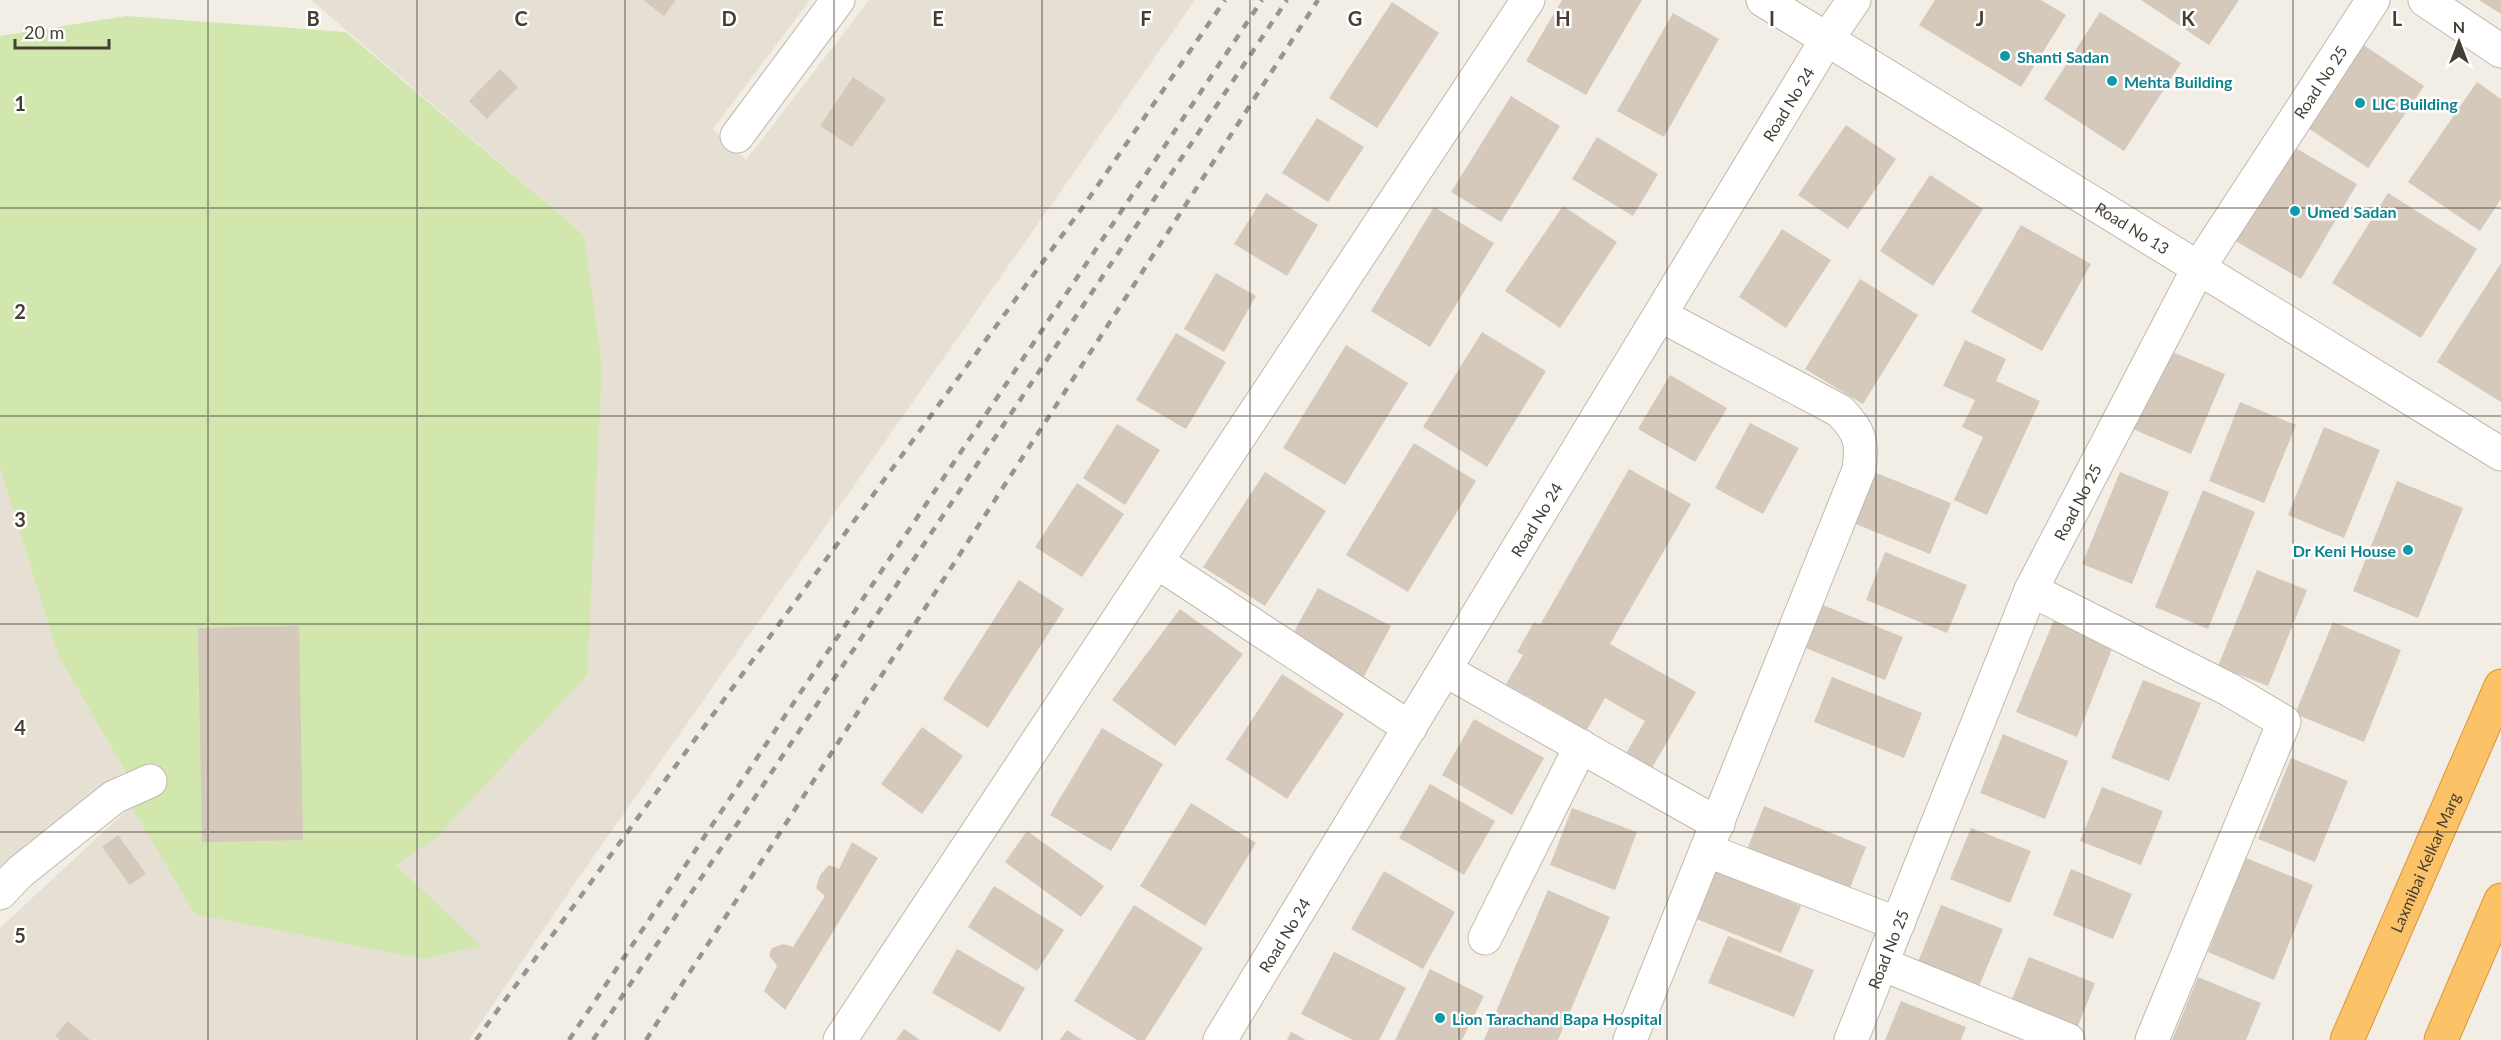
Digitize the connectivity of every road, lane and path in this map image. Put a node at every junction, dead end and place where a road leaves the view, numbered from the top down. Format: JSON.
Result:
{"nodes":[{"id":1,"x":838,"y":0,"type":"edge"},
{"id":2,"x":1528,"y":0,"type":"edge"},
{"id":3,"x":1763,"y":0,"type":"edge"},
{"id":4,"x":1854,"y":0,"type":"edge"},
{"id":5,"x":2373,"y":0,"type":"edge"},
{"id":6,"x":2425,"y":0,"type":"edge"},
{"id":7,"x":1827,"y":39,"type":"junction"},
{"id":8,"x":2501,"y":51,"type":"edge"},
{"id":9,"x":737,"y":136,"type":"dead end"},
{"id":10,"x":2199,"y":267,"type":"junction"},
{"id":11,"x":1660,"y":315,"type":"junction"},
{"id":12,"x":2501,"y":454,"type":"edge"},
{"id":13,"x":1157,"y":562,"type":"junction"},
{"id":14,"x":2031,"y":590,"type":"junction"},
{"id":15,"x":1445,"y":670,"type":"junction"},
{"id":16,"x":2501,"y":686,"type":"edge"},
{"id":17,"x":1410,"y":728,"type":"junction"},
{"id":18,"x":1581,"y":746,"type":"junction"},
{"id":19,"x":150,"y":781,"type":"dead end"},
{"id":20,"x":1712,"y":837,"type":"junction"},
{"id":21,"x":0,"y":893,"type":"edge"},
{"id":22,"x":2501,"y":900,"type":"edge"},
{"id":23,"x":1898,"y":924,"type":"junction"},
{"id":24,"x":1485,"y":938,"type":"dead end"},
{"id":25,"x":1882,"y":964,"type":"junction"},
{"id":26,"x":840,"y":1040,"type":"edge"},
{"id":27,"x":1220,"y":1040,"type":"edge"},
{"id":28,"x":1630,"y":1040,"type":"edge"},
{"id":29,"x":1851,"y":1040,"type":"edge"},
{"id":30,"x":2068,"y":1040,"type":"edge"},
{"id":31,"x":2152,"y":1040,"type":"edge"},
{"id":32,"x":2347,"y":1040,"type":"edge"},
{"id":33,"x":2441,"y":1040,"type":"edge"}],
"edges":[{"from":1,"to":9,"type":"street"},
{"from":2,"to":13,"type":"street"},
{"from":3,"to":7,"type":"street","name":"Road No 13"},
{"from":4,"to":7,"type":"street","name":"Road No 24"},
{"from":5,"to":10,"type":"street","name":"Road No 25"},
{"from":6,"to":8,"type":"street"},
{"from":7,"to":10,"type":"street","name":"Road No 13"},
{"from":7,"to":11,"type":"street","name":"Road No 24"},
{"from":10,"to":12,"type":"street","name":"Road No 13"},
{"from":10,"to":14,"type":"street","name":"Road No 25"},
{"from":11,"to":15,"type":"street","name":"Road No 24"},
{"from":11,"to":20,"type":"street"},
{"from":13,"to":17,"type":"street"},
{"from":13,"to":26,"type":"street"},
{"from":14,"to":23,"type":"street","name":"Road No 25"},
{"from":14,"to":31,"type":"street"},
{"from":15,"to":17,"type":"street","name":"Road No 24"},
{"from":15,"to":18,"type":"street"},
{"from":16,"to":32,"type":"highway","name":"Laxmibai Kelkar Marg"},
{"from":17,"to":27,"type":"street","name":"Road No 24"},
{"from":18,"to":20,"type":"street"},
{"from":18,"to":24,"type":"street"},
{"from":19,"to":21,"type":"street"},
{"from":20,"to":23,"type":"street"},
{"from":20,"to":28,"type":"street"},
{"from":22,"to":33,"type":"highway"},
{"from":23,"to":25,"type":"street","name":"Road No 25"},
{"from":25,"to":29,"type":"street","name":"Road No 25"},
{"from":25,"to":30,"type":"street"}]}
